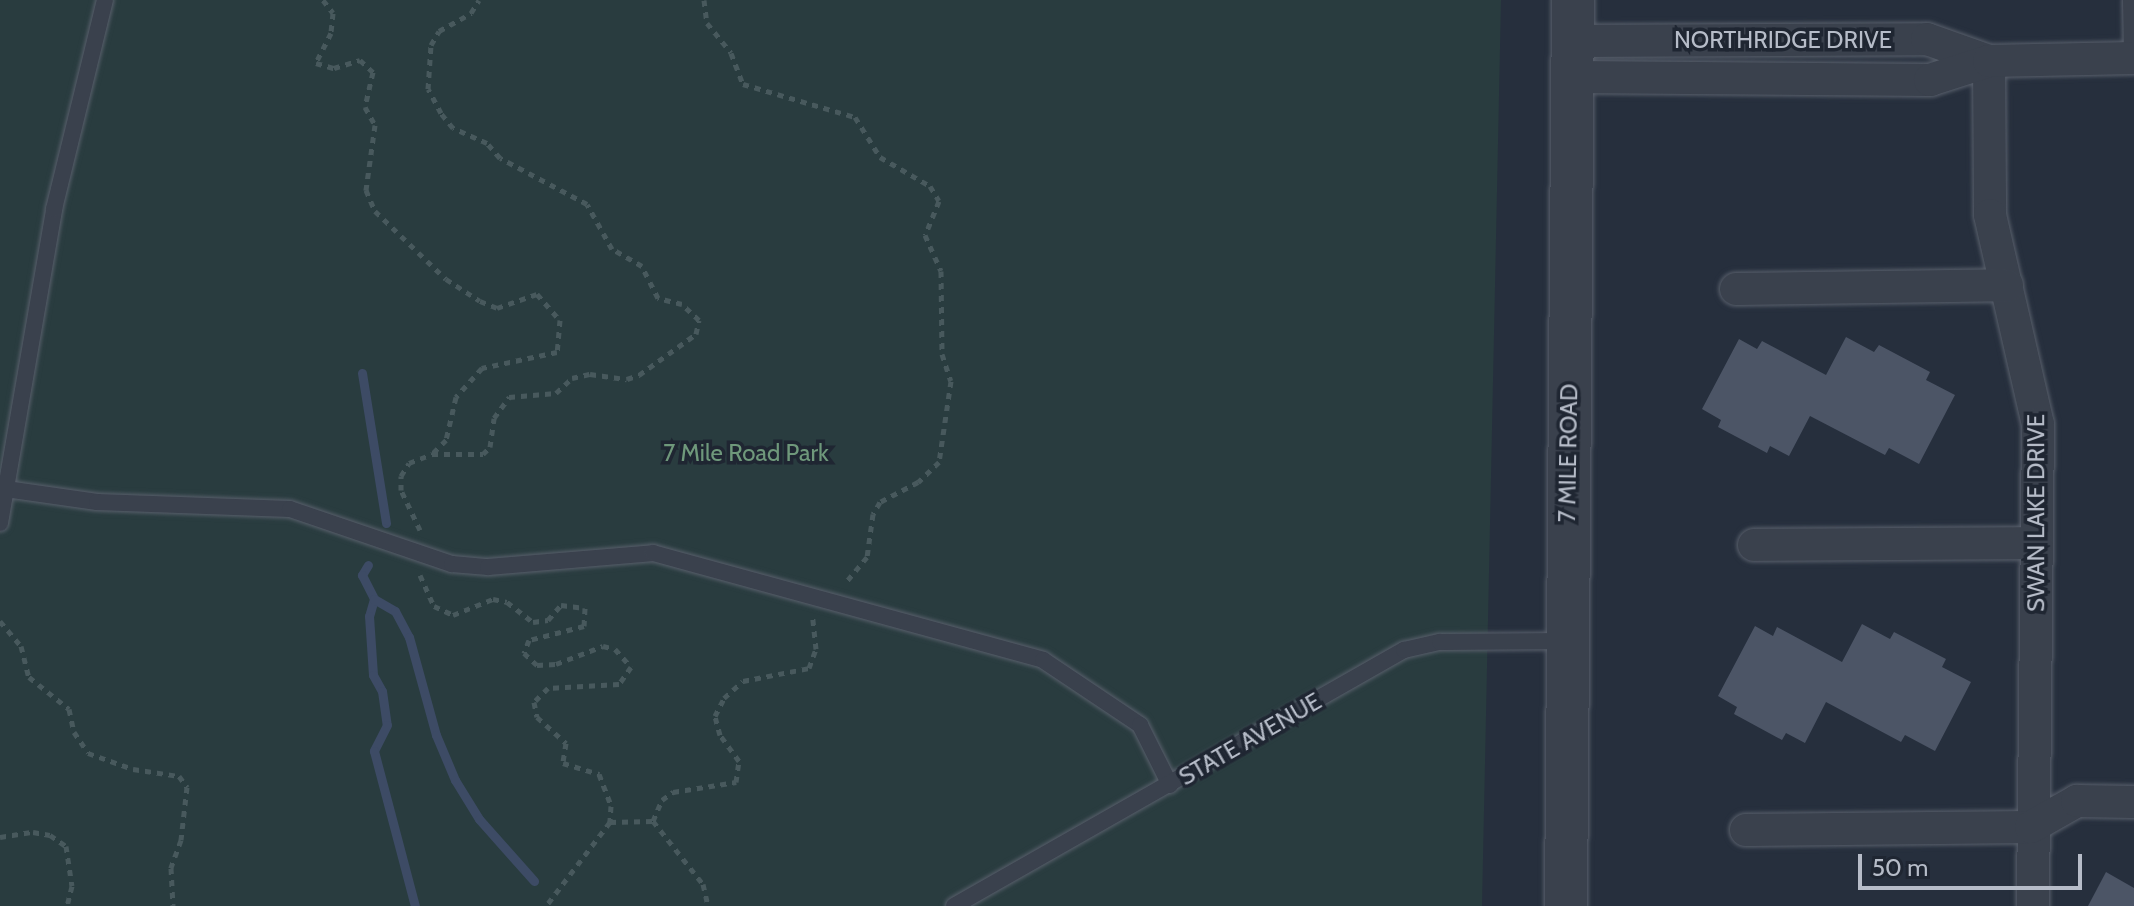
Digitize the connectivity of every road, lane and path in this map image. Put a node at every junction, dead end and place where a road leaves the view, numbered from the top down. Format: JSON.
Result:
{"nodes":[{"id":1,"x":105,"y":0,"type":"edge"},
{"id":2,"x":323,"y":0,"type":"edge"},
{"id":3,"x":479,"y":0,"type":"edge"},
{"id":4,"x":704,"y":0,"type":"edge"},
{"id":5,"x":2131,"y":0,"type":"edge"},
{"id":6,"x":1573,"y":39,"type":"edge"},
{"id":7,"x":2133,"y":58,"type":"edge"},
{"id":8,"x":1989,"y":61,"type":"junction"},
{"id":9,"x":2007,"y":285,"type":"junction"},
{"id":10,"x":1736,"y":289,"type":"dead end"},
{"id":11,"x":432,"y":454,"type":"junction"},
{"id":12,"x":6,"y":489,"type":"junction"},
{"id":13,"x":0,"y":523,"type":"edge"},
{"id":14,"x":2037,"y":543,"type":"junction"},
{"id":15,"x":1754,"y":545,"type":"dead end"},
{"id":16,"x":417,"y":555,"type":"junction"},
{"id":17,"x":824,"y":600,"type":"junction"},
{"id":18,"x":0,"y":621,"type":"edge"},
{"id":19,"x":1566,"y":641,"type":"junction"},
{"id":20,"x":1170,"y":785,"type":"junction"},
{"id":21,"x":2134,"y":802,"type":"edge"},
{"id":22,"x":653,"y":821,"type":"junction"},
{"id":23,"x":610,"y":822,"type":"junction"},
{"id":24,"x":2031,"y":827,"type":"junction"},
{"id":25,"x":1746,"y":830,"type":"dead end"},
{"id":26,"x":0,"y":837,"type":"edge"},
{"id":27,"x":67,"y":906,"type":"edge"},
{"id":28,"x":173,"y":906,"type":"edge"},
{"id":29,"x":546,"y":906,"type":"edge"},
{"id":30,"x":708,"y":906,"type":"edge"},
{"id":31,"x":954,"y":906,"type":"edge"},
{"id":32,"x":1566,"y":906,"type":"edge"},
{"id":33,"x":2033,"y":906,"type":"edge"}],
"edges":[{"from":1,"to":12,"type":"lane"},
{"from":2,"to":11,"type":"path"},
{"from":3,"to":11,"type":"path"},
{"from":4,"to":17,"type":"path"},
{"from":5,"to":7,"type":"lane"},
{"from":6,"to":8,"type":"street","name":"NORTHRIDGE DRIVE"},
{"from":6,"to":19,"type":"street","name":"7 MILE ROAD"},
{"from":7,"to":8,"type":"street","name":"NORTHRIDGE DRIVE"},
{"from":8,"to":9,"type":"street","name":"SWAN LAKE DRIVE"},
{"from":9,"to":10,"type":"street"},
{"from":9,"to":14,"type":"street","name":"SWAN LAKE DRIVE"},
{"from":11,"to":16,"type":"path"},
{"from":12,"to":13,"type":"lane"},
{"from":12,"to":16,"type":"lane"},
{"from":14,"to":15,"type":"street"},
{"from":14,"to":24,"type":"street","name":"SWAN LAKE DRIVE"},
{"from":16,"to":17,"type":"lane"},
{"from":16,"to":23,"type":"path"},
{"from":17,"to":20,"type":"lane"},
{"from":17,"to":22,"type":"path"},
{"from":18,"to":28,"type":"path"},
{"from":19,"to":20,"type":"lane","name":"STATE AVENUE"},
{"from":19,"to":32,"type":"street","name":"7 MILE ROAD"},
{"from":20,"to":31,"type":"lane","name":"STATE AVENUE"},
{"from":21,"to":24,"type":"street"},
{"from":22,"to":23,"type":"path"},
{"from":22,"to":30,"type":"path"},
{"from":23,"to":29,"type":"path"},
{"from":24,"to":25,"type":"street"},
{"from":24,"to":33,"type":"street","name":"SWAN LAKE DRIVE"},
{"from":26,"to":27,"type":"path"}]}
